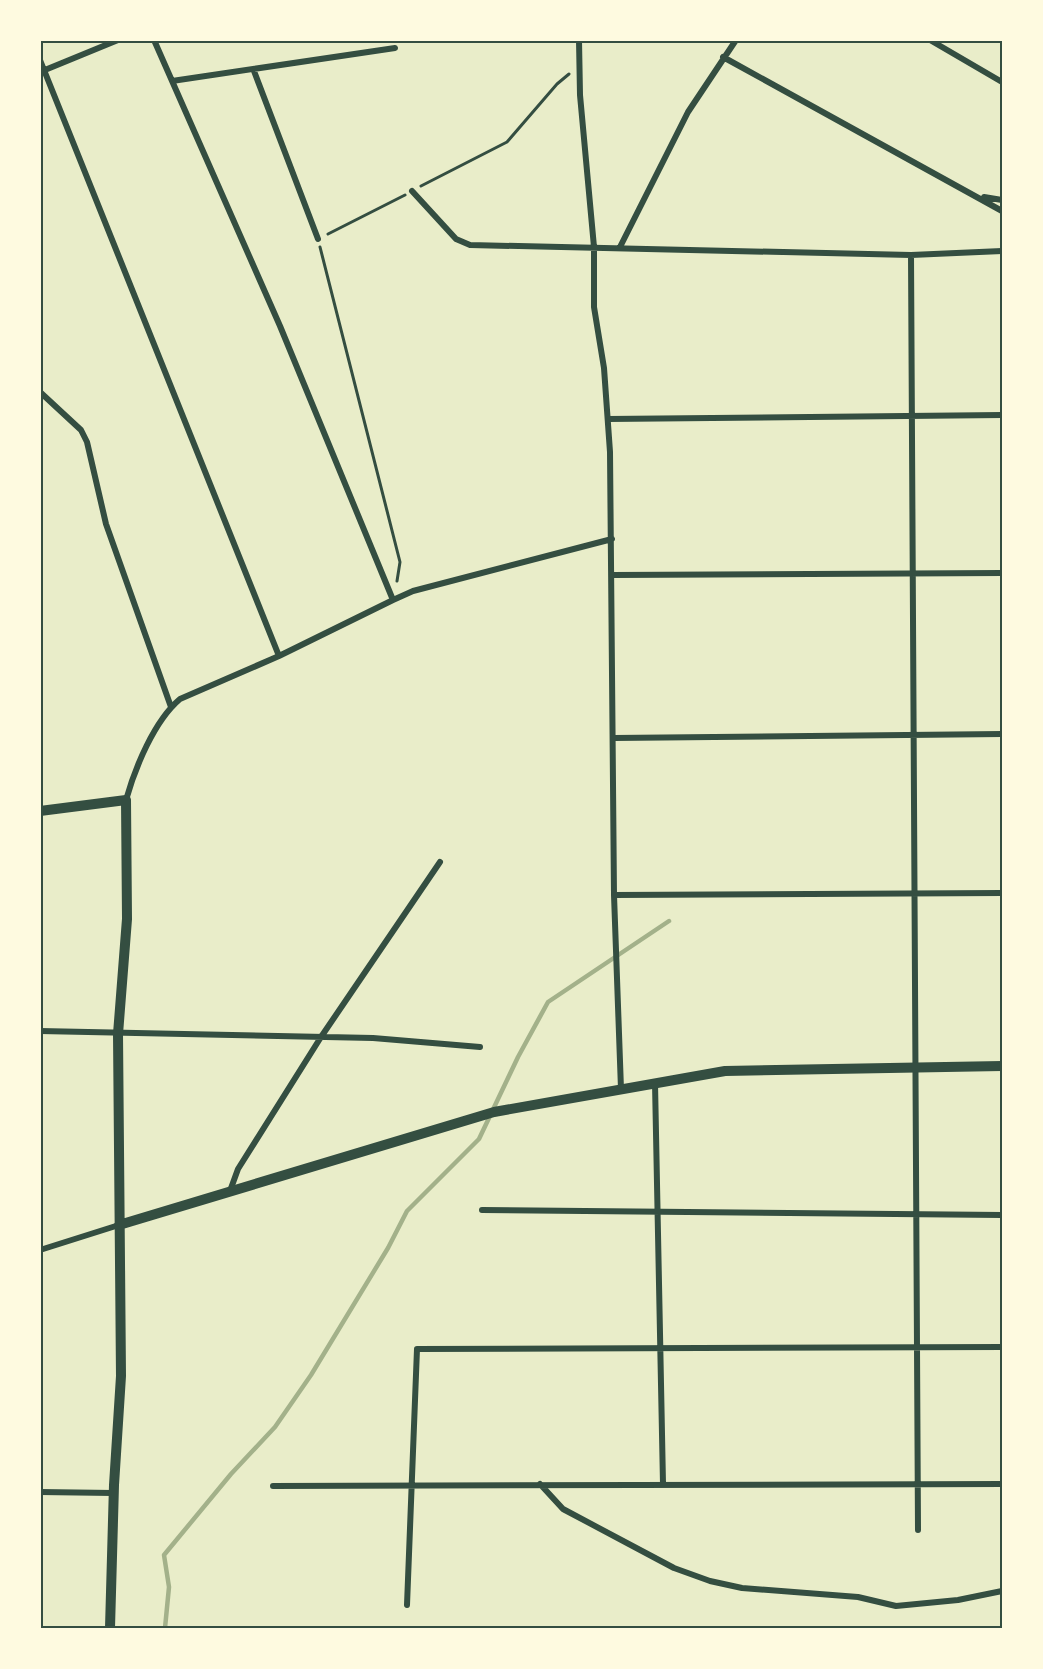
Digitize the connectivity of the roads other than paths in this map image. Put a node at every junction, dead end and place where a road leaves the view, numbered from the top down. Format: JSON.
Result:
{"nodes":[{"id":1,"x":118,"y":40,"type":"edge"},
{"id":2,"x":154,"y":40,"type":"edge"},
{"id":3,"x":579,"y":40,"type":"edge"},
{"id":4,"x":735,"y":40,"type":"edge"},
{"id":5,"x":930,"y":40,"type":"edge"},
{"id":6,"x":395,"y":48,"type":"dead end"},
{"id":7,"x":723,"y":57,"type":"junction"},
{"id":8,"x":40,"y":60,"type":"edge"},
{"id":9,"x":43,"y":71,"type":"edge"},
{"id":10,"x":254,"y":71,"type":"junction"},
{"id":11,"x":172,"y":81,"type":"junction"},
{"id":12,"x":1002,"y":82,"type":"edge"},
{"id":13,"x":412,"y":191,"type":"road end"},
{"id":14,"x":977,"y":195,"type":"junction"},
{"id":15,"x":1002,"y":200,"type":"edge"},
{"id":16,"x":1002,"y":211,"type":"edge"},
{"id":17,"x":318,"y":239,"type":"road end"},
{"id":18,"x":594,"y":247,"type":"junction"},
{"id":19,"x":620,"y":247,"type":"junction"},
{"id":20,"x":1002,"y":251,"type":"edge"},
{"id":21,"x":910,"y":255,"type":"junction"},
{"id":22,"x":40,"y":392,"type":"edge"},
{"id":23,"x":1002,"y":415,"type":"edge"},
{"id":24,"x":911,"y":417,"type":"junction"},
{"id":25,"x":608,"y":418,"type":"junction"},
{"id":26,"x":612,"y":539,"type":"junction"},
{"id":27,"x":1002,"y":573,"type":"edge"},
{"id":28,"x":912,"y":574,"type":"junction"},
{"id":29,"x":613,"y":575,"type":"junction"},
{"id":30,"x":393,"y":600,"type":"junction"},
{"id":31,"x":279,"y":656,"type":"junction"},
{"id":32,"x":171,"y":707,"type":"junction"},
{"id":33,"x":912,"y":734,"type":"junction"},
{"id":34,"x":1002,"y":734,"type":"edge"},
{"id":35,"x":614,"y":738,"type":"junction"},
{"id":36,"x":126,"y":800,"type":"junction"},
{"id":37,"x":40,"y":810,"type":"edge"},
{"id":38,"x":440,"y":862,"type":"dead end"},
{"id":39,"x":1002,"y":893,"type":"edge"},
{"id":40,"x":914,"y":894,"type":"junction"},
{"id":41,"x":614,"y":895,"type":"junction"},
{"id":42,"x":40,"y":1031,"type":"edge"},
{"id":43,"x":118,"y":1034,"type":"junction"},
{"id":44,"x":321,"y":1037,"type":"junction"},
{"id":45,"x":480,"y":1047,"type":"dead end"},
{"id":46,"x":1002,"y":1066,"type":"edge"},
{"id":47,"x":917,"y":1067,"type":"junction"},
{"id":48,"x":655,"y":1083,"type":"junction"},
{"id":49,"x":621,"y":1089,"type":"junction"},
{"id":50,"x":230,"y":1192,"type":"junction"},
{"id":51,"x":482,"y":1210,"type":"dead end"},
{"id":52,"x":658,"y":1212,"type":"junction"},
{"id":53,"x":916,"y":1214,"type":"junction"},
{"id":54,"x":1002,"y":1215,"type":"edge"},
{"id":55,"x":119,"y":1225,"type":"junction"},
{"id":56,"x":40,"y":1250,"type":"edge"},
{"id":57,"x":917,"y":1347,"type":"junction"},
{"id":58,"x":1002,"y":1347,"type":"edge"},
{"id":59,"x":660,"y":1349,"type":"junction"},
{"id":60,"x":411,"y":1484,"type":"junction"},
{"id":61,"x":540,"y":1484,"type":"junction"},
{"id":62,"x":663,"y":1484,"type":"junction"},
{"id":63,"x":917,"y":1484,"type":"junction"},
{"id":64,"x":1002,"y":1484,"type":"edge"},
{"id":65,"x":273,"y":1486,"type":"dead end"},
{"id":66,"x":40,"y":1492,"type":"edge"},
{"id":67,"x":113,"y":1493,"type":"junction"},
{"id":68,"x":918,"y":1530,"type":"dead end"},
{"id":69,"x":1002,"y":1593,"type":"edge"},
{"id":70,"x":407,"y":1605,"type":"dead end"},
{"id":71,"x":110,"y":1629,"type":"edge"}],
"edges":[{"from":1,"to":9,"type":"street"},
{"from":2,"to":11,"type":"street"},
{"from":3,"to":18,"type":"street"},
{"from":4,"to":7,"type":"street"},
{"from":5,"to":12,"type":"street"},
{"from":6,"to":10,"type":"street"},
{"from":7,"to":14,"type":"street"},
{"from":7,"to":19,"type":"street"},
{"from":8,"to":9,"type":"street"},
{"from":9,"to":31,"type":"street"},
{"from":10,"to":11,"type":"street"},
{"from":10,"to":17,"type":"street"},
{"from":11,"to":30,"type":"street"},
{"from":13,"to":18,"type":"street"},
{"from":14,"to":15,"type":"street"},
{"from":14,"to":16,"type":"street"},
{"from":18,"to":19,"type":"street"},
{"from":18,"to":25,"type":"street"},
{"from":19,"to":21,"type":"street"},
{"from":20,"to":21,"type":"street"},
{"from":21,"to":24,"type":"street"},
{"from":22,"to":32,"type":"street"},
{"from":23,"to":24,"type":"street"},
{"from":24,"to":25,"type":"street"},
{"from":24,"to":28,"type":"street"},
{"from":25,"to":26,"type":"street"},
{"from":26,"to":29,"type":"street"},
{"from":26,"to":30,"type":"street"},
{"from":27,"to":28,"type":"street"},
{"from":28,"to":29,"type":"street"},
{"from":28,"to":33,"type":"street"},
{"from":29,"to":35,"type":"street"},
{"from":30,"to":31,"type":"street"},
{"from":31,"to":32,"type":"street"},
{"from":32,"to":36,"type":"street"},
{"from":33,"to":34,"type":"street"},
{"from":33,"to":35,"type":"street"},
{"from":33,"to":40,"type":"street"},
{"from":35,"to":41,"type":"street"},
{"from":36,"to":37,"type":"street"},
{"from":36,"to":43,"type":"street"},
{"from":38,"to":44,"type":"street"},
{"from":39,"to":40,"type":"street"},
{"from":40,"to":41,"type":"street"},
{"from":40,"to":47,"type":"street"},
{"from":41,"to":49,"type":"street"},
{"from":42,"to":43,"type":"street"},
{"from":43,"to":44,"type":"street"},
{"from":43,"to":55,"type":"street"},
{"from":44,"to":45,"type":"street"},
{"from":44,"to":50,"type":"street"},
{"from":46,"to":47,"type":"street"},
{"from":47,"to":48,"type":"street"},
{"from":47,"to":53,"type":"street"},
{"from":48,"to":49,"type":"street"},
{"from":48,"to":52,"type":"street"},
{"from":49,"to":50,"type":"street"},
{"from":50,"to":55,"type":"street"},
{"from":51,"to":52,"type":"street"},
{"from":52,"to":53,"type":"street"},
{"from":52,"to":59,"type":"street"},
{"from":53,"to":54,"type":"street"},
{"from":53,"to":57,"type":"street"},
{"from":55,"to":56,"type":"street"},
{"from":55,"to":67,"type":"street"},
{"from":57,"to":58,"type":"street"},
{"from":57,"to":59,"type":"street"},
{"from":57,"to":63,"type":"street"},
{"from":59,"to":60,"type":"street"},
{"from":59,"to":62,"type":"street"},
{"from":60,"to":61,"type":"street"},
{"from":60,"to":65,"type":"street"},
{"from":60,"to":70,"type":"street"},
{"from":61,"to":62,"type":"street"},
{"from":61,"to":69,"type":"street"},
{"from":62,"to":63,"type":"street"},
{"from":63,"to":64,"type":"street"},
{"from":63,"to":68,"type":"street"},
{"from":66,"to":67,"type":"street"},
{"from":67,"to":71,"type":"street"}]}
